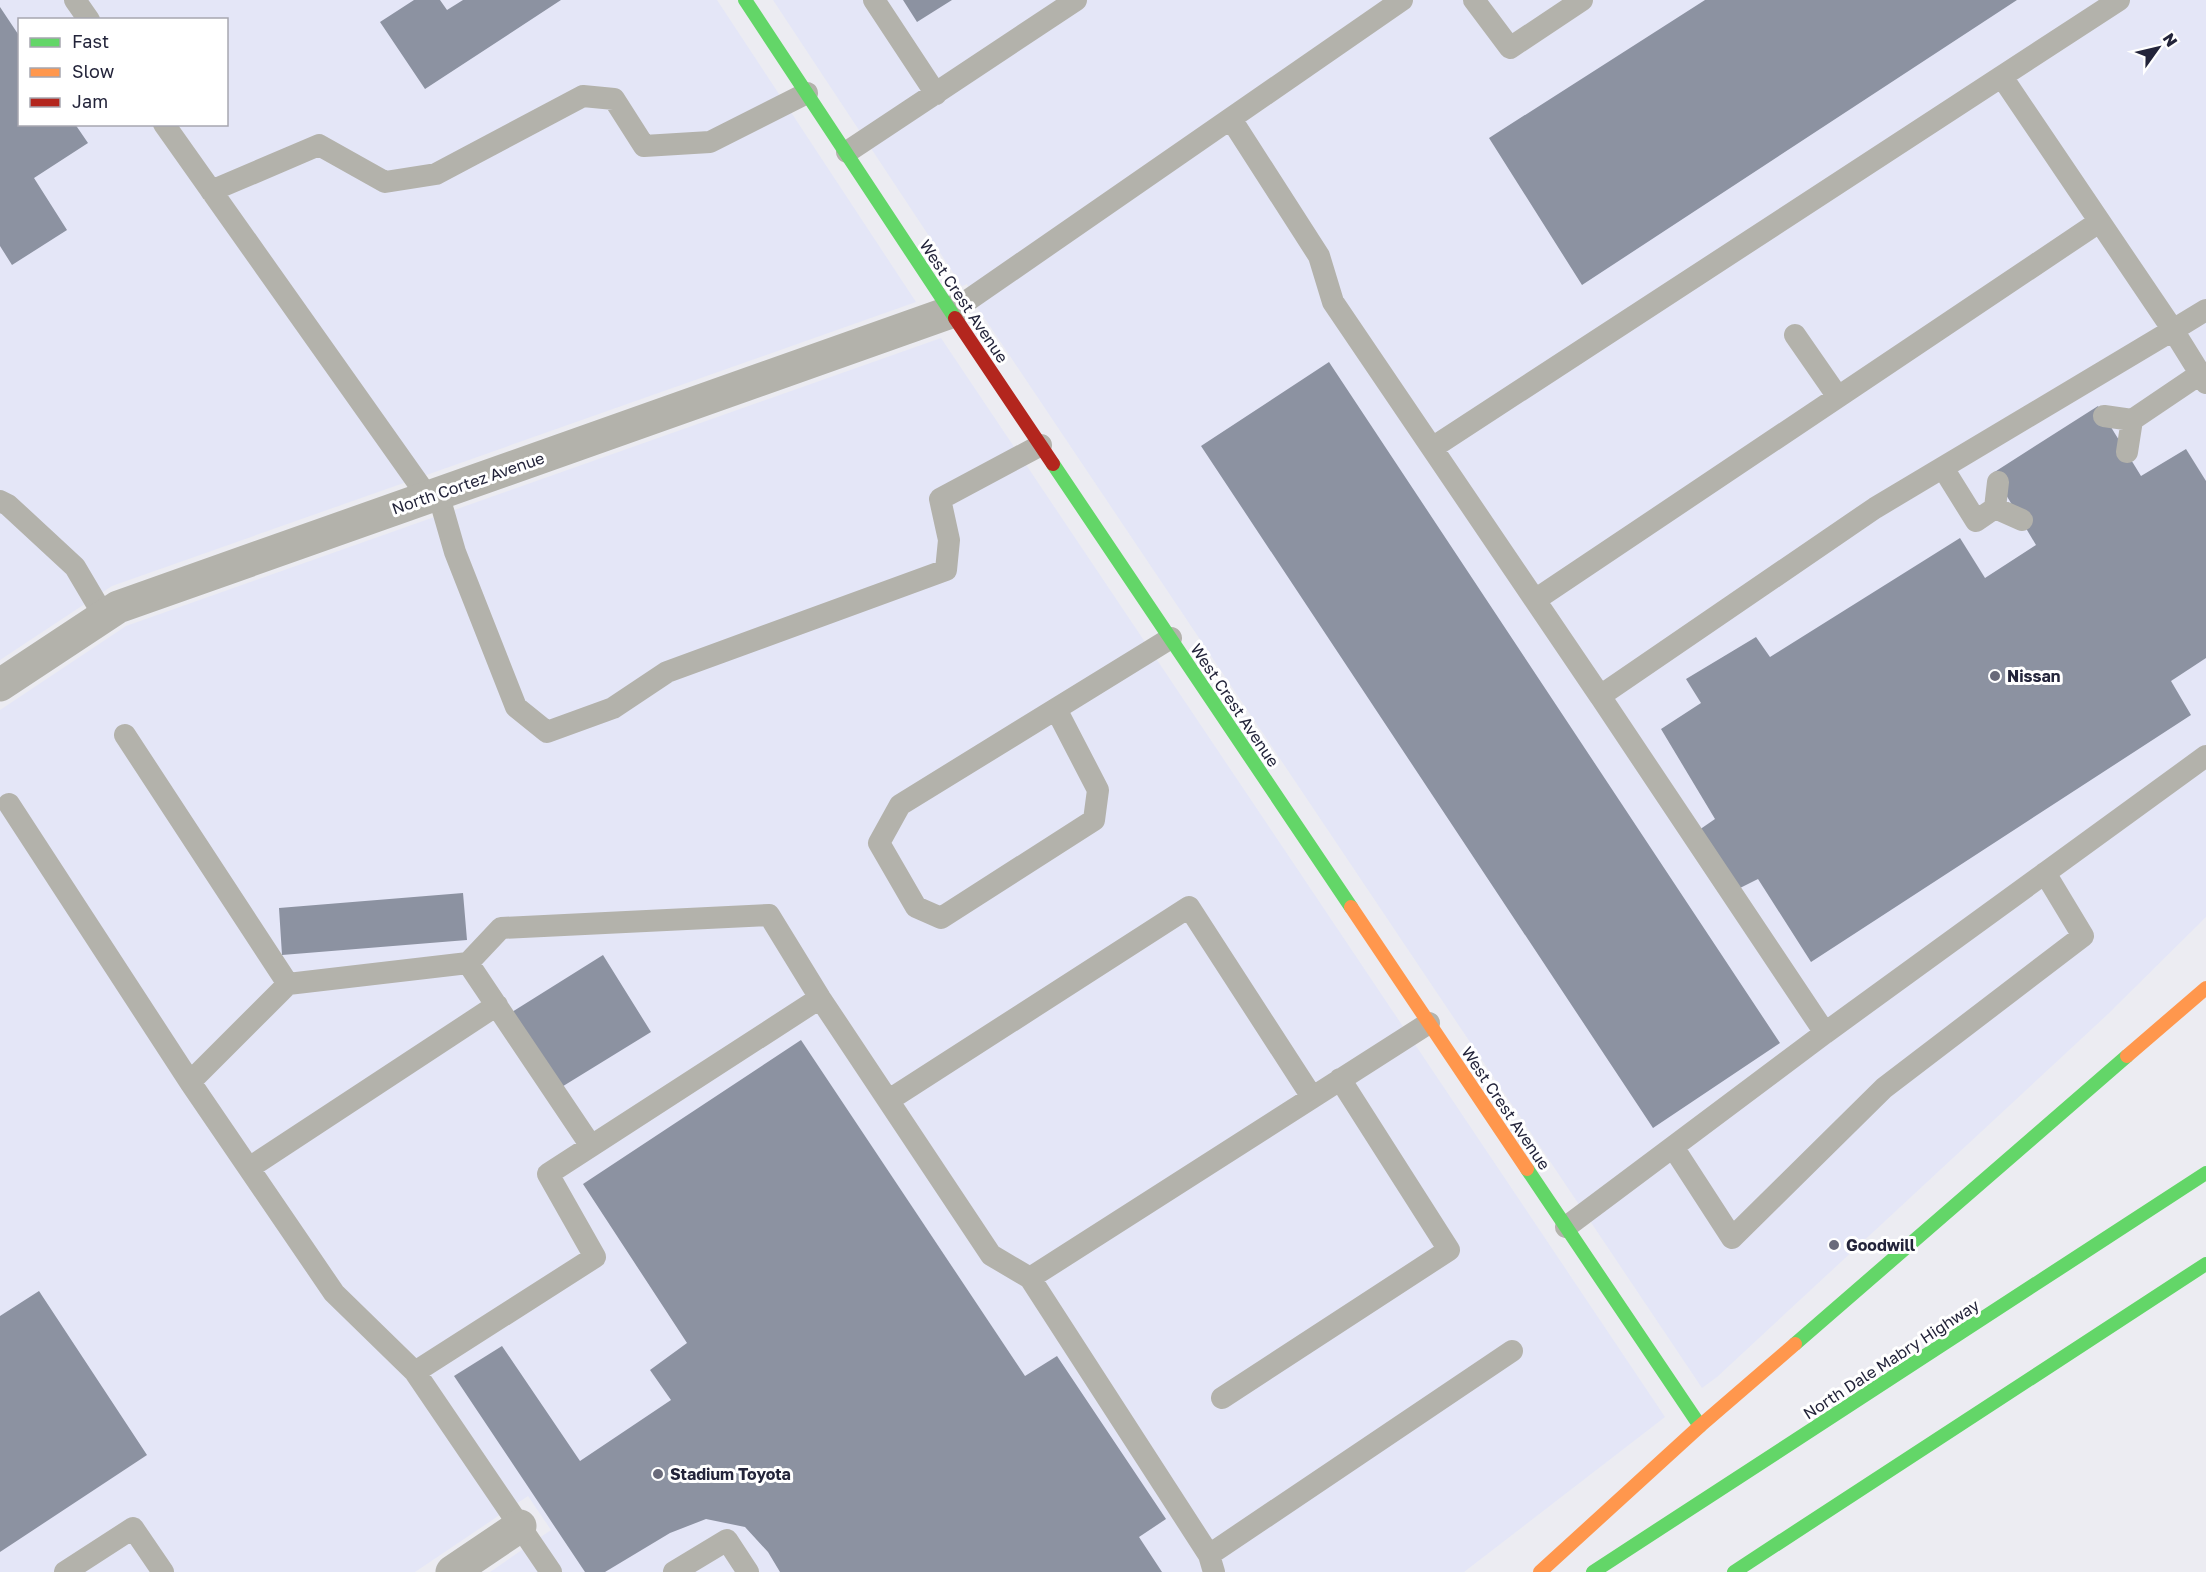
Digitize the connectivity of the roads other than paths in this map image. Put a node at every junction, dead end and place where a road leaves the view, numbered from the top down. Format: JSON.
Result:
{"nodes":[{"id":1,"x":75,"y":0,"type":"edge"},
{"id":2,"x":745,"y":0,"type":"edge"},
{"id":3,"x":874,"y":0,"type":"edge"},
{"id":4,"x":1076,"y":0,"type":"edge"},
{"id":5,"x":1402,"y":0,"type":"edge"},
{"id":6,"x":1474,"y":0,"type":"edge"},
{"id":7,"x":1582,"y":0,"type":"edge"},
{"id":8,"x":2118,"y":0,"type":"edge"},
{"id":9,"x":88,"y":18,"type":"edge"},
{"id":10,"x":2002,"y":76,"type":"junction"},
{"id":11,"x":807,"y":93,"type":"junction"},
{"id":12,"x":936,"y":94,"type":"junction"},
{"id":13,"x":1231,"y":119,"type":"junction"},
{"id":14,"x":165,"y":126,"type":"edge"},
{"id":15,"x":847,"y":152,"type":"junction"},
{"id":16,"x":211,"y":191,"type":"junction"},
{"id":17,"x":2099,"y":222,"type":"junction"},
{"id":18,"x":2206,"y":310,"type":"edge"},
{"id":19,"x":951,"y":312,"type":"junction"},
{"id":20,"x":2173,"y":330,"type":"junction"},
{"id":21,"x":1795,"y":335,"type":"dead end"},
{"id":22,"x":2203,"y":378,"type":"edge"},
{"id":23,"x":1838,"y":397,"type":"junction"},
{"id":24,"x":1041,"y":445,"type":"junction"},
{"id":25,"x":1432,"y":448,"type":"junction"},
{"id":26,"x":2127,"y":452,"type":"dead end"},
{"id":27,"x":1942,"y":468,"type":"junction"},
{"id":28,"x":433,"y":495,"type":"junction"},
{"id":29,"x":0,"y":501,"type":"edge"},
{"id":30,"x":2022,"y":520,"type":"dead end"},
{"id":31,"x":1535,"y":600,"type":"junction"},
{"id":32,"x":104,"y":616,"type":"junction"},
{"id":33,"x":1171,"y":638,"type":"junction"},
{"id":34,"x":0,"y":685,"type":"edge"},
{"id":35,"x":1600,"y":696,"type":"junction"},
{"id":36,"x":1056,"y":710,"type":"junction"},
{"id":37,"x":125,"y":735,"type":"dead end"},
{"id":38,"x":2206,"y":756,"type":"edge"},
{"id":39,"x":9,"y":804,"type":"dead end"},
{"id":40,"x":2045,"y":873,"type":"junction"},
{"id":41,"x":468,"y":963,"type":"junction"},
{"id":42,"x":288,"y":984,"type":"junction"},
{"id":43,"x":2206,"y":988,"type":"edge"},
{"id":44,"x":820,"y":998,"type":"junction"},
{"id":45,"x":497,"y":1005,"type":"junction"},
{"id":46,"x":1429,"y":1023,"type":"junction"},
{"id":47,"x":1825,"y":1033,"type":"junction"},
{"id":48,"x":1340,"y":1079,"type":"junction"},
{"id":49,"x":190,"y":1082,"type":"junction"},
{"id":50,"x":1312,"y":1097,"type":"junction"},
{"id":51,"x":889,"y":1100,"type":"junction"},
{"id":52,"x":591,"y":1146,"type":"junction"},
{"id":53,"x":1673,"y":1148,"type":"junction"},
{"id":54,"x":249,"y":1168,"type":"junction"},
{"id":55,"x":2206,"y":1173,"type":"edge"},
{"id":56,"x":1566,"y":1227,"type":"junction"},
{"id":57,"x":2206,"y":1264,"type":"edge"},
{"id":58,"x":1029,"y":1278,"type":"junction"},
{"id":59,"x":1512,"y":1351,"type":"dead end"},
{"id":60,"x":416,"y":1372,"type":"junction"},
{"id":61,"x":1222,"y":1398,"type":"dead end"},
{"id":62,"x":1700,"y":1426,"type":"junction"},
{"id":63,"x":520,"y":1526,"type":"junction"},
{"id":64,"x":1211,"y":1564,"type":"edge"},
{"id":65,"x":65,"y":1572,"type":"edge"},
{"id":66,"x":163,"y":1572,"type":"edge"},
{"id":67,"x":452,"y":1572,"type":"edge"},
{"id":68,"x":551,"y":1572,"type":"edge"},
{"id":69,"x":674,"y":1572,"type":"edge"},
{"id":70,"x":748,"y":1572,"type":"edge"},
{"id":71,"x":1540,"y":1572,"type":"edge"},
{"id":72,"x":1593,"y":1572,"type":"edge"},
{"id":73,"x":1734,"y":1572,"type":"edge"}],
"edges":[{"from":1,"to":9,"type":"lane"},
{"from":2,"to":11,"type":"main road","name":"West Crest Avenue"},
{"from":3,"to":12,"type":"lane"},
{"from":4,"to":12,"type":"lane"},
{"from":5,"to":13,"type":"lane"},
{"from":6,"to":7,"type":"lane"},
{"from":8,"to":10,"type":"lane"},
{"from":10,"to":17,"type":"lane"},
{"from":10,"to":25,"type":"lane"},
{"from":11,"to":15,"type":"main road","name":"West Crest Avenue"},
{"from":11,"to":16,"type":"lane"},
{"from":12,"to":15,"type":"lane"},
{"from":13,"to":19,"type":"lane"},
{"from":13,"to":25,"type":"lane"},
{"from":14,"to":16,"type":"lane"},
{"from":15,"to":19,"type":"main road","name":"West Crest Avenue"},
{"from":16,"to":28,"type":"lane"},
{"from":17,"to":20,"type":"lane"},
{"from":17,"to":23,"type":"lane"},
{"from":18,"to":20,"type":"lane"},
{"from":19,"to":24,"type":"main road","name":"West Crest Avenue"},
{"from":19,"to":28,"type":"street","name":"North Cortez Avenue"},
{"from":20,"to":22,"type":"lane"},
{"from":20,"to":27,"type":"lane"},
{"from":21,"to":23,"type":"lane"},
{"from":22,"to":26,"type":"lane"},
{"from":23,"to":31,"type":"lane"},
{"from":24,"to":28,"type":"lane"},
{"from":24,"to":33,"type":"main road","name":"West Crest Avenue"},
{"from":25,"to":31,"type":"lane"},
{"from":27,"to":30,"type":"lane"},
{"from":27,"to":35,"type":"lane"},
{"from":28,"to":32,"type":"street","name":"North Cortez Avenue"},
{"from":29,"to":32,"type":"lane"},
{"from":31,"to":35,"type":"lane"},
{"from":32,"to":34,"type":"street","name":"North Cortez Avenue"},
{"from":33,"to":36,"type":"lane"},
{"from":33,"to":46,"type":"main road","name":"West Crest Avenue"},
{"from":35,"to":47,"type":"lane"},
{"from":36,"to":36,"type":"lane"},
{"from":37,"to":42,"type":"lane"},
{"from":38,"to":40,"type":"lane"},
{"from":39,"to":49,"type":"lane"},
{"from":40,"to":47,"type":"lane"},
{"from":40,"to":53,"type":"lane"},
{"from":41,"to":42,"type":"lane"},
{"from":41,"to":44,"type":"lane"},
{"from":41,"to":45,"type":"lane"},
{"from":42,"to":49,"type":"lane"},
{"from":43,"to":62,"type":"main road"},
{"from":44,"to":51,"type":"lane"},
{"from":44,"to":52,"type":"lane"},
{"from":45,"to":52,"type":"lane"},
{"from":45,"to":54,"type":"lane"},
{"from":46,"to":48,"type":"lane"},
{"from":46,"to":56,"type":"main road","name":"West Crest Avenue"},
{"from":47,"to":53,"type":"lane"},
{"from":48,"to":50,"type":"lane"},
{"from":48,"to":61,"type":"lane"},
{"from":49,"to":54,"type":"lane"},
{"from":50,"to":51,"type":"lane"},
{"from":50,"to":58,"type":"lane"},
{"from":51,"to":58,"type":"lane"},
{"from":52,"to":60,"type":"lane"},
{"from":53,"to":56,"type":"lane"},
{"from":54,"to":60,"type":"lane"},
{"from":55,"to":72,"type":"main road","name":"North Dale Mabry Highway"},
{"from":56,"to":62,"type":"main road","name":"West Crest Avenue"},
{"from":57,"to":73,"type":"main road"},
{"from":58,"to":64,"type":"lane"},
{"from":59,"to":64,"type":"lane"},
{"from":60,"to":63,"type":"lane"},
{"from":62,"to":71,"type":"main road"},
{"from":63,"to":67,"type":"street"},
{"from":63,"to":68,"type":"lane"},
{"from":65,"to":66,"type":"lane"},
{"from":69,"to":70,"type":"lane"}]}
